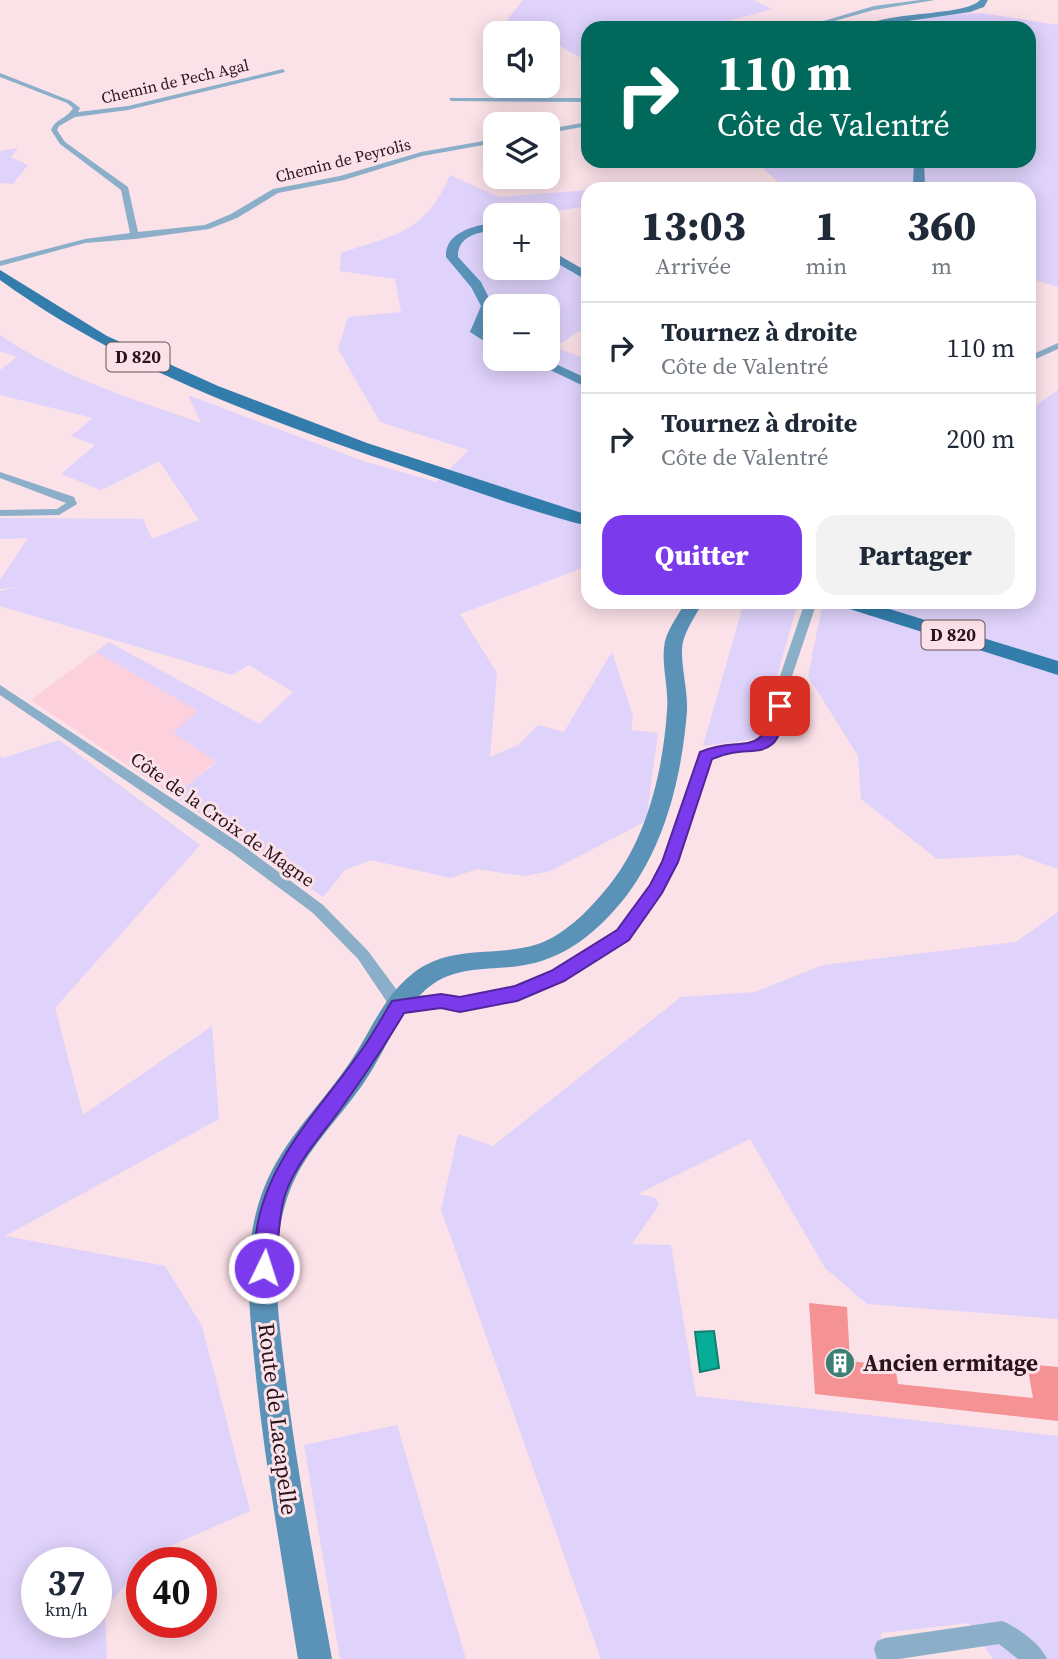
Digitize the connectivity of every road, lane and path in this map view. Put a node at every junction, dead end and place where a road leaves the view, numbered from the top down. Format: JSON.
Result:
{"nodes":[{"id":1,"x":932,"y":0,"type":"edge"},
{"id":2,"x":984,"y":0,"type":"edge"},
{"id":3,"x":827,"y":21,"type":"edge"},
{"id":4,"x":890,"y":21,"type":"edge"},
{"id":5,"x":283,"y":71,"type":"dead end"},
{"id":6,"x":0,"y":75,"type":"edge"},
{"id":7,"x":451,"y":99,"type":"dead end"},
{"id":8,"x":581,"y":100,"type":"edge"},
{"id":9,"x":73,"y":116,"type":"junction"},
{"id":10,"x":581,"y":125,"type":"edge"},
{"id":11,"x":560,"y":129,"type":"edge"},
{"id":12,"x":483,"y":143,"type":"edge"},
{"id":13,"x":483,"y":231,"type":"edge"},
{"id":14,"x":135,"y":237,"type":"junction"},
{"id":15,"x":560,"y":260,"type":"edge"},
{"id":16,"x":0,"y":264,"type":"edge"},
{"id":17,"x":581,"y":273,"type":"edge"},
{"id":18,"x":0,"y":274,"type":"edge"},
{"id":19,"x":483,"y":296,"type":"edge"},
{"id":20,"x":483,"y":316,"type":"edge"},
{"id":21,"x":483,"y":336,"type":"edge"},
{"id":22,"x":1058,"y":346,"type":"edge"},
{"id":23,"x":1036,"y":356,"type":"edge"},
{"id":24,"x":560,"y":371,"type":"edge"},
{"id":25,"x":581,"y":381,"type":"edge"},
{"id":26,"x":443,"y":471,"type":"junction"},
{"id":27,"x":0,"y":475,"type":"edge"},
{"id":28,"x":581,"y":511,"type":"edge"},
{"id":29,"x":0,"y":513,"type":"edge"},
{"id":30,"x":581,"y":518,"type":"edge"},
{"id":31,"x":690,"y":609,"type":"edge"},
{"id":32,"x":809,"y":609,"type":"edge"},
{"id":33,"x":869,"y":609,"type":"edge"},
{"id":34,"x":896,"y":609,"type":"edge"},
{"id":35,"x":1058,"y":660,"type":"edge"},
{"id":36,"x":1058,"y":668,"type":"edge"},
{"id":37,"x":0,"y":689,"type":"edge"},
{"id":38,"x":418,"y":982,"type":"junction"},
{"id":39,"x":441,"y":1001,"type":"junction"},
{"id":40,"x":400,"y":1005,"type":"junction"},
{"id":41,"x":315,"y":1659,"type":"edge"},
{"id":42,"x":888,"y":1659,"type":"edge"},
{"id":43,"x":1035,"y":1659,"type":"edge"}],
"edges":[{"from":1,"to":3,"type":"street"},
{"from":2,"to":4,"type":"street"},
{"from":5,"to":9,"type":"street","name":"Chemin de Pech Agal"},
{"from":6,"to":9,"type":"street","name":"Chemin de Pech Agal"},
{"from":7,"to":8,"type":"street"},
{"from":9,"to":14,"type":"street"},
{"from":10,"to":11,"type":"street"},
{"from":12,"to":14,"type":"street","name":"Chemin de Peyrolis"},
{"from":13,"to":19,"type":"street"},
{"from":14,"to":16,"type":"street","name":"Chemin de Peyrolis"},
{"from":15,"to":17,"type":"street"},
{"from":18,"to":26,"type":"main road","number":"D 820"},
{"from":20,"to":21,"type":"street"},
{"from":22,"to":23,"type":"street"},
{"from":24,"to":25,"type":"street"},
{"from":26,"to":28,"type":"main road","number":"D 820"},
{"from":26,"to":30,"type":"main road","number":"D 820"},
{"from":27,"to":29,"type":"street"},
{"from":31,"to":38,"type":"street"},
{"from":32,"to":39,"type":"street"},
{"from":33,"to":36,"type":"main road","number":"D 820"},
{"from":34,"to":35,"type":"main road","number":"D 820"},
{"from":37,"to":40,"type":"street","name":"Côte de la Croix de Magne"},
{"from":38,"to":39,"type":"street"},
{"from":38,"to":40,"type":"street","name":"Route de Lacapelle"},
{"from":39,"to":40,"type":"street"},
{"from":40,"to":41,"type":"street","name":"Route de Lacapelle"},
{"from":42,"to":43,"type":"street"}]}
